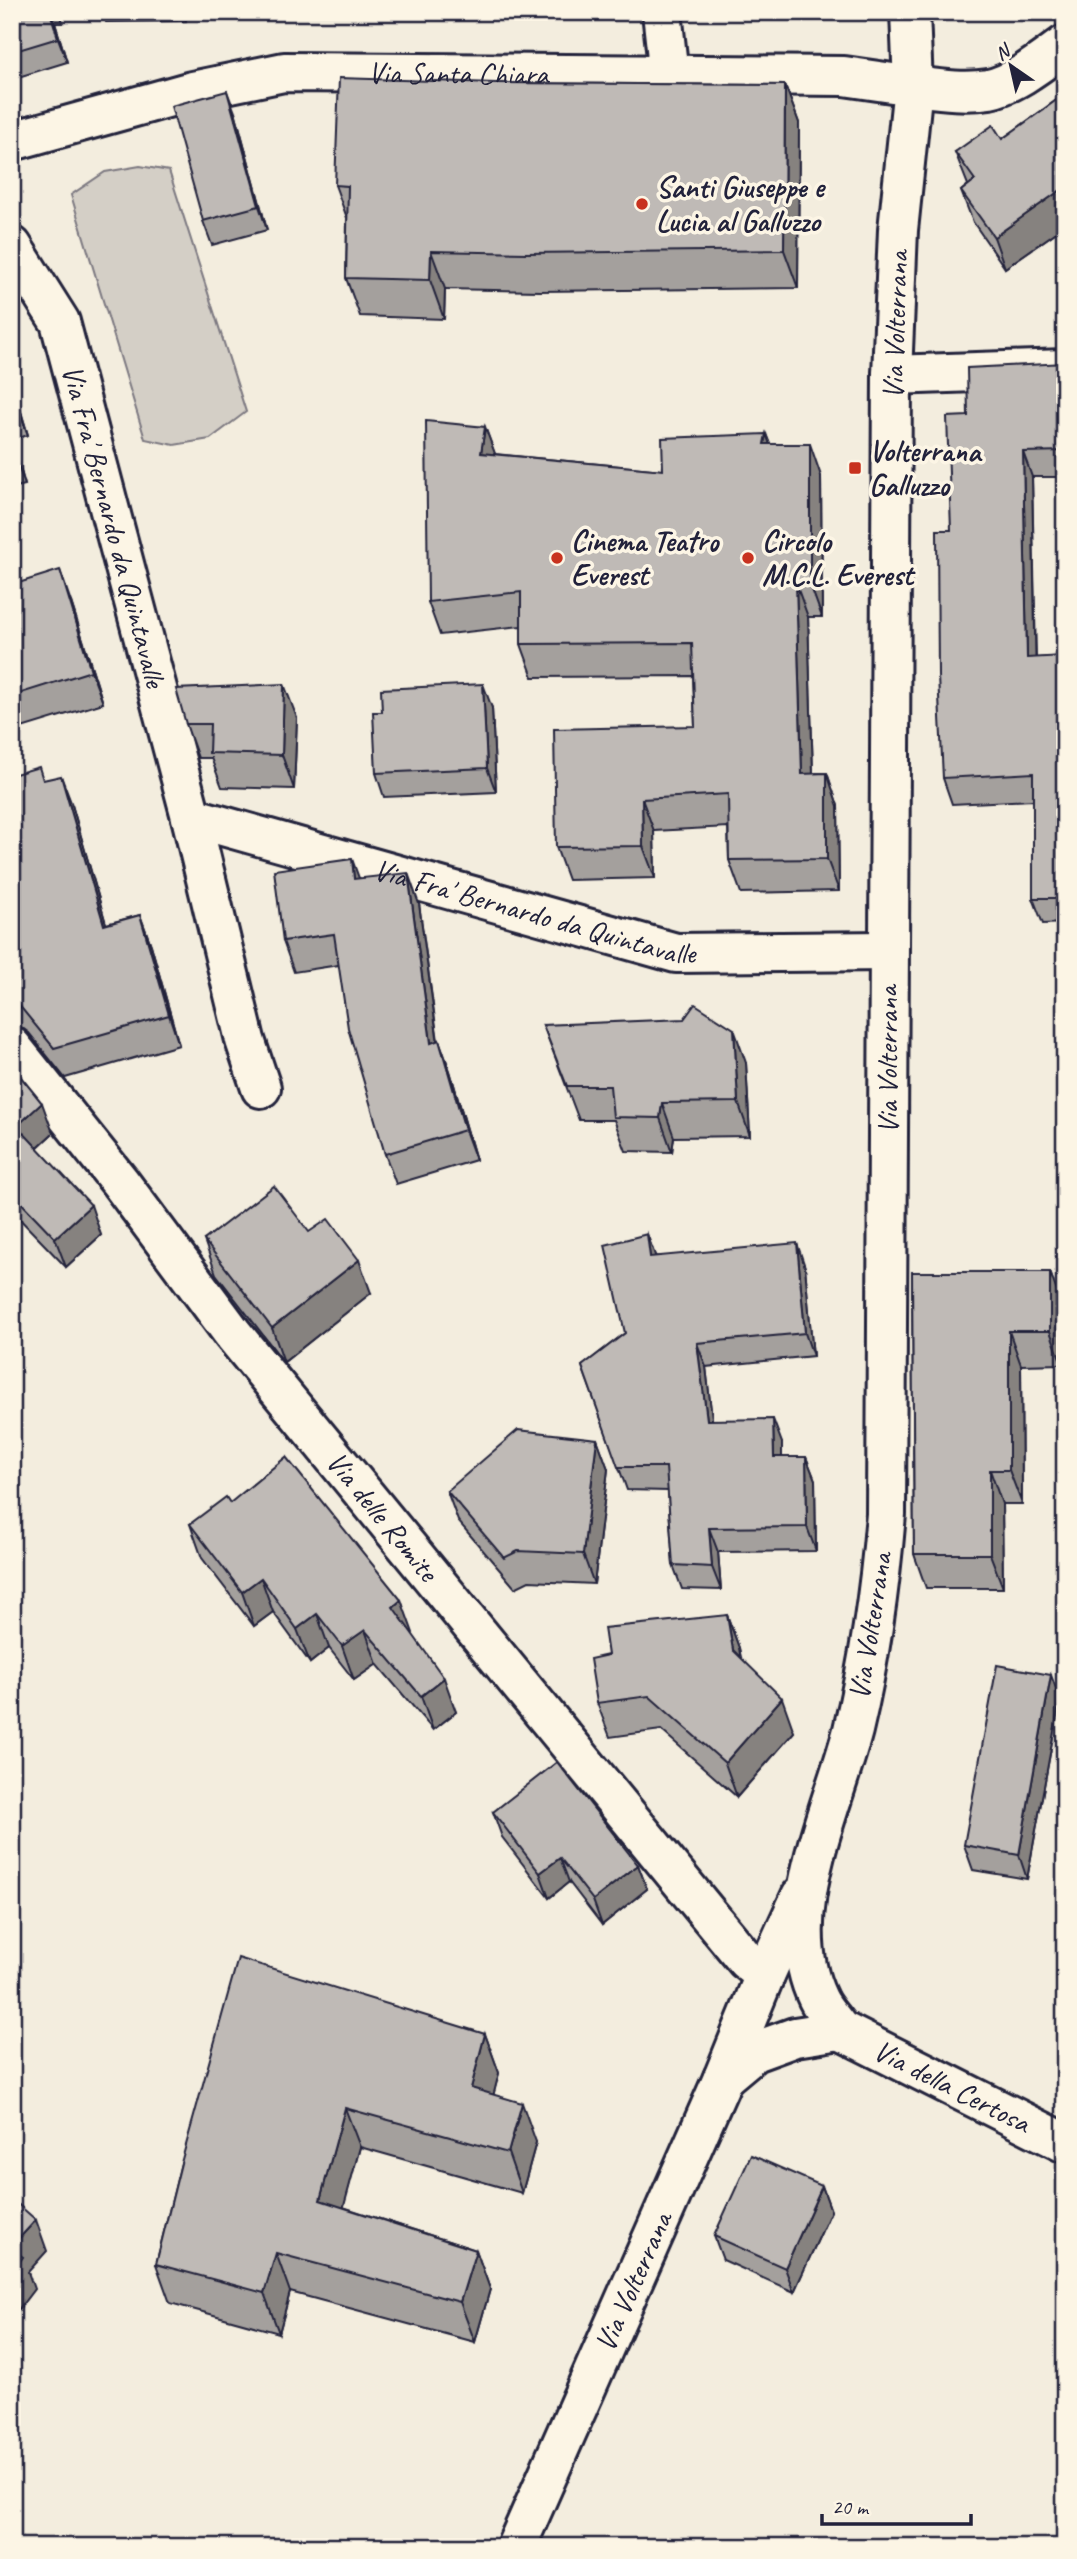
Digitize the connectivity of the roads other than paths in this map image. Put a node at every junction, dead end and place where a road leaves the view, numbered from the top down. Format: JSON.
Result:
{"nodes":[{"id":1,"x":662,"y":12,"type":"edge"},
{"id":2,"x":910,"y":12,"type":"edge"},
{"id":3,"x":1065,"y":45,"type":"edge"},
{"id":4,"x":669,"y":76,"type":"junction"},
{"id":5,"x":913,"y":86,"type":"junction"},
{"id":6,"x":12,"y":141,"type":"edge"},
{"id":7,"x":12,"y":246,"type":"edge"},
{"id":8,"x":1065,"y":369,"type":"edge"},
{"id":9,"x":892,"y":375,"type":"junction"},
{"id":10,"x":191,"y":817,"type":"junction"},
{"id":11,"x":888,"y":951,"type":"junction"},
{"id":12,"x":12,"y":1047,"type":"edge"},
{"id":13,"x":261,"y":1088,"type":"dead end"},
{"id":14,"x":809,"y":1878,"type":"junction"},
{"id":15,"x":765,"y":1975,"type":"junction"},
{"id":16,"x":840,"y":2029,"type":"junction"},
{"id":17,"x":781,"y":2042,"type":"junction"},
{"id":18,"x":723,"y":2078,"type":"junction"},
{"id":19,"x":1065,"y":2143,"type":"edge"},
{"id":20,"x":516,"y":2547,"type":"edge"}],
"edges":[{"from":1,"to":4,"type":"street"},
{"from":2,"to":5,"type":"street","name":"Via Volterrana"},
{"from":3,"to":5,"type":"street","name":"Via Santa Chiara"},
{"from":4,"to":5,"type":"street","name":"Via Santa Chiara"},
{"from":4,"to":6,"type":"street","name":"Via Santa Chiara"},
{"from":5,"to":9,"type":"street","name":"Via Volterrana"},
{"from":7,"to":10,"type":"street","name":"Via Fra' Bernardo da Quintavalle"},
{"from":8,"to":9,"type":"street"},
{"from":9,"to":11,"type":"street","name":"Via Volterrana"},
{"from":10,"to":11,"type":"street","name":"Via Fra' Bernardo da Quintavalle"},
{"from":10,"to":13,"type":"street","name":"Via Fra' Bernardo da Quintavalle"},
{"from":11,"to":14,"type":"street","name":"Via Volterrana"},
{"from":12,"to":15,"type":"street","name":"Via delle Romite"},
{"from":14,"to":15,"type":"street"},
{"from":14,"to":16,"type":"street","name":"Via Volterrana"},
{"from":15,"to":17,"type":"street"},
{"from":15,"to":18,"type":"street"},
{"from":16,"to":17,"type":"street","name":"Via Volterrana"},
{"from":16,"to":19,"type":"street","name":"Via della Certosa"},
{"from":17,"to":18,"type":"street","name":"Via Volterrana"},
{"from":18,"to":20,"type":"street","name":"Via Volterrana"}]}
